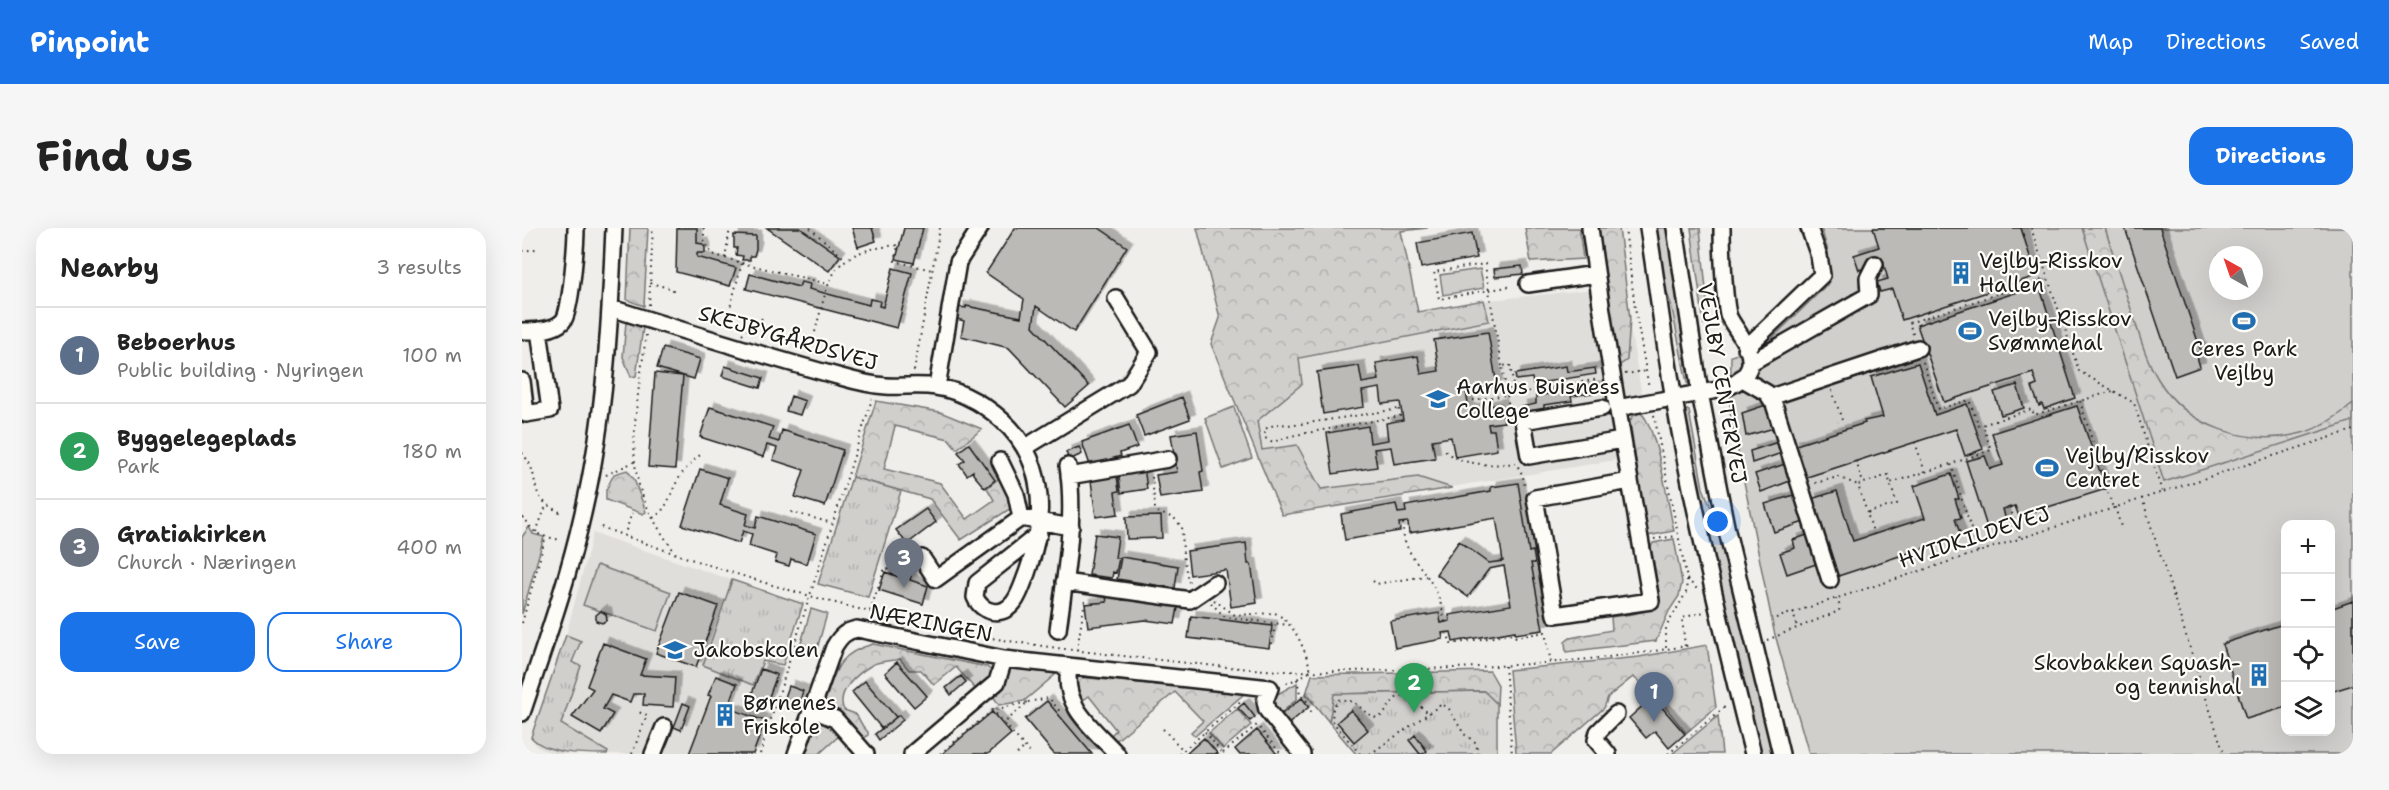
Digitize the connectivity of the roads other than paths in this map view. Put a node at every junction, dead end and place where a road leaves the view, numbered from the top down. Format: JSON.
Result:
{"nodes":[{"id":1,"x":576,"y":228,"type":"edge"},
{"id":2,"x":614,"y":228,"type":"edge"},
{"id":3,"x":980,"y":228,"type":"edge"},
{"id":4,"x":1590,"y":228,"type":"edge"},
{"id":5,"x":1648,"y":228,"type":"edge"},
{"id":6,"x":1675,"y":228,"type":"edge"},
{"id":7,"x":1722,"y":228,"type":"edge"},
{"id":8,"x":1809,"y":228,"type":"edge"},
{"id":9,"x":1875,"y":264,"type":"dead end"},
{"id":10,"x":1596,"y":274,"type":"junction"},
{"id":11,"x":1528,"y":284,"type":"road end"},
{"id":12,"x":1116,"y":298,"type":"dead end"},
{"id":13,"x":611,"y":308,"type":"junction"},
{"id":14,"x":539,"y":330,"type":"junction"},
{"id":15,"x":522,"y":331,"type":"edge"},
{"id":16,"x":1746,"y":348,"type":"junction"},
{"id":17,"x":1918,"y":348,"type":"road end"},
{"id":18,"x":1750,"y":363,"type":"junction"},
{"id":19,"x":1741,"y":378,"type":"junction"},
{"id":20,"x":522,"y":381,"type":"edge"},
{"id":21,"x":937,"y":387,"type":"junction"},
{"id":22,"x":1700,"y":393,"type":"junction"},
{"id":23,"x":1674,"y":398,"type":"junction"},
{"id":24,"x":1771,"y":398,"type":"junction"},
{"id":25,"x":1610,"y":408,"type":"junction"},
{"id":26,"x":1622,"y":440,"type":"junction"},
{"id":27,"x":1026,"y":447,"type":"junction"},
{"id":28,"x":1168,"y":459,"type":"dead end"},
{"id":29,"x":1000,"y":461,"type":"dead end"},
{"id":30,"x":1630,"y":482,"type":"junction"},
{"id":31,"x":1020,"y":518,"type":"junction"},
{"id":32,"x":1071,"y":527,"type":"junction"},
{"id":33,"x":1040,"y":528,"type":"junction"},
{"id":34,"x":922,"y":558,"type":"road end"},
{"id":35,"x":1830,"y":580,"type":"dead end"},
{"id":36,"x":1064,"y":582,"type":"junction"},
{"id":37,"x":1212,"y":590,"type":"road end"},
{"id":38,"x":1058,"y":630,"type":"dead end"},
{"id":39,"x":1004,"y":659,"type":"junction"},
{"id":40,"x":1069,"y":668,"type":"junction"},
{"id":41,"x":812,"y":709,"type":"junction"},
{"id":42,"x":522,"y":712,"type":"edge"},
{"id":43,"x":1616,"y":714,"type":"dead end"},
{"id":44,"x":664,"y":727,"type":"dead end"},
{"id":45,"x":653,"y":754,"type":"edge"},
{"id":46,"x":796,"y":754,"type":"edge"},
{"id":47,"x":867,"y":754,"type":"edge"},
{"id":48,"x":912,"y":754,"type":"edge"},
{"id":49,"x":1117,"y":754,"type":"edge"},
{"id":50,"x":1302,"y":754,"type":"edge"},
{"id":51,"x":1608,"y":754,"type":"edge"},
{"id":52,"x":1753,"y":754,"type":"edge"},
{"id":53,"x":1781,"y":754,"type":"edge"}],
"edges":[{"from":1,"to":14,"type":"street"},
{"from":2,"to":13,"type":"street"},
{"from":3,"to":21,"type":"street"},
{"from":4,"to":10,"type":"street"},
{"from":5,"to":23,"type":"street"},
{"from":6,"to":22,"type":"street","name":"VEJLBY CENTERVEJ"},
{"from":7,"to":16,"type":"street"},
{"from":8,"to":16,"type":"street"},
{"from":9,"to":18,"type":"street"},
{"from":10,"to":11,"type":"street"},
{"from":10,"to":25,"type":"street"},
{"from":12,"to":27,"type":"street"},
{"from":13,"to":21,"type":"street","name":"SKEJBYGÅRDSVEJ"},
{"from":13,"to":42,"type":"street"},
{"from":14,"to":15,"type":"street"},
{"from":14,"to":20,"type":"street"},
{"from":16,"to":18,"type":"street"},
{"from":17,"to":24,"type":"street"},
{"from":18,"to":19,"type":"street"},
{"from":19,"to":22,"type":"street"},
{"from":19,"to":24,"type":"street","name":"VEJLBY CENTERVEJ"},
{"from":21,"to":27,"type":"street","name":"SKEJBYGÅRDSVEJ"},
{"from":22,"to":23,"type":"street"},
{"from":22,"to":53,"type":"street","name":"VEJLBY CENTERVEJ"},
{"from":23,"to":25,"type":"street"},
{"from":23,"to":52,"type":"street"},
{"from":24,"to":35,"type":"street"},
{"from":25,"to":26,"type":"street"},
{"from":25,"to":26,"type":"street"},
{"from":26,"to":30,"type":"street"},
{"from":27,"to":33,"type":"street","name":"SKEJBYGÅRDSVEJ"},
{"from":28,"to":32,"type":"street"},
{"from":29,"to":31,"type":"street"},
{"from":30,"to":30,"type":"street"},
{"from":31,"to":33,"type":"street"},
{"from":31,"to":34,"type":"street"},
{"from":32,"to":33,"type":"street"},
{"from":32,"to":36,"type":"street"},
{"from":33,"to":33,"type":"street","name":"SKEJBYGÅRDSVEJ"},
{"from":36,"to":37,"type":"street"},
{"from":36,"to":38,"type":"street"},
{"from":39,"to":40,"type":"street","name":"NÆRINGEN"},
{"from":39,"to":41,"type":"street","name":"NÆRINGEN"},
{"from":39,"to":48,"type":"street"},
{"from":40,"to":49,"type":"street"},
{"from":40,"to":50,"type":"street","name":"NÆRINGEN"},
{"from":41,"to":46,"type":"street","name":"NÆRINGEN"},
{"from":41,"to":47,"type":"street"},
{"from":43,"to":51,"type":"street"},
{"from":44,"to":45,"type":"street"}]}
